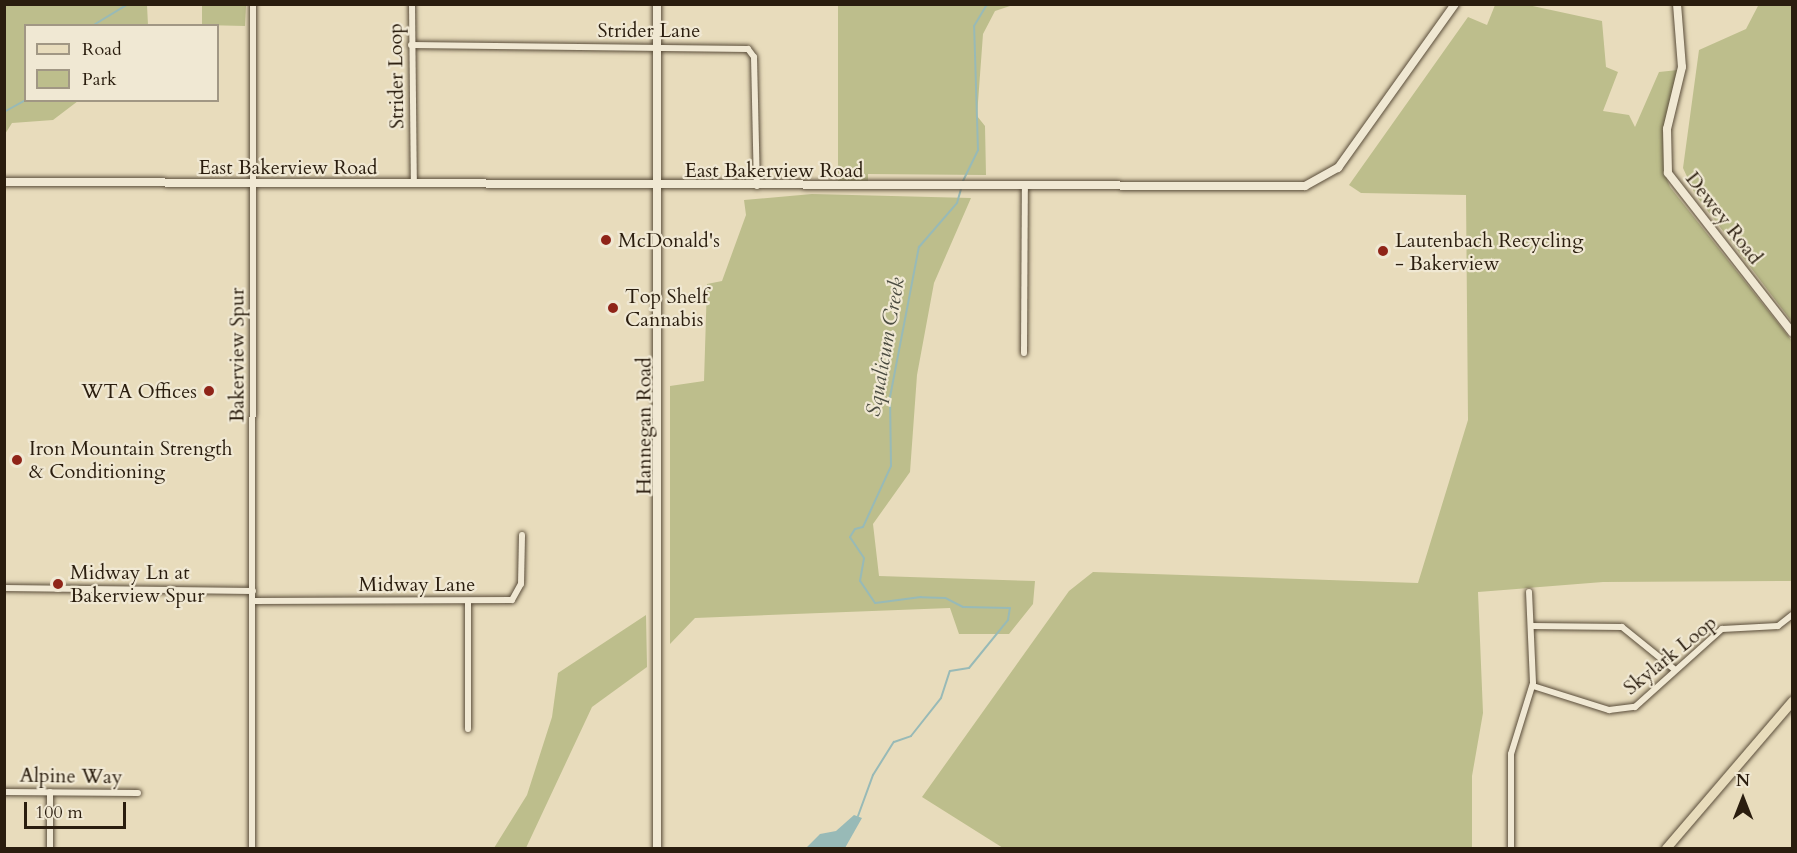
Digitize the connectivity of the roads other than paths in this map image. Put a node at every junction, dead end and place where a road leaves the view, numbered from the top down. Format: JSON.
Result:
{"nodes":[{"id":1,"x":253,"y":4,"type":"edge"},
{"id":2,"x":412,"y":4,"type":"edge"},
{"id":3,"x":657,"y":4,"type":"edge"},
{"id":4,"x":1455,"y":4,"type":"edge"},
{"id":5,"x":1677,"y":4,"type":"edge"},
{"id":6,"x":411,"y":45,"type":"junction"},
{"id":7,"x":658,"y":47,"type":"junction"},
{"id":8,"x":4,"y":182,"type":"edge"},
{"id":9,"x":253,"y":184,"type":"junction"},
{"id":10,"x":414,"y":184,"type":"junction"},
{"id":11,"x":757,"y":186,"type":"junction"},
{"id":12,"x":1025,"y":186,"type":"junction"},
{"id":13,"x":660,"y":187,"type":"junction"},
{"id":14,"x":1792,"y":332,"type":"edge"},
{"id":15,"x":1024,"y":353,"type":"dead end"},
{"id":16,"x":522,"y":535,"type":"dead end"},
{"id":17,"x":4,"y":588,"type":"edge"},
{"id":18,"x":254,"y":591,"type":"junction"},
{"id":19,"x":1528,"y":592,"type":"dead end"},
{"id":20,"x":253,"y":601,"type":"junction"},
{"id":21,"x":468,"y":601,"type":"junction"},
{"id":22,"x":1792,"y":615,"type":"edge"},
{"id":23,"x":1531,"y":626,"type":"junction"},
{"id":24,"x":1674,"y":669,"type":"junction"},
{"id":25,"x":1533,"y":686,"type":"junction"},
{"id":26,"x":1792,"y":701,"type":"edge"},
{"id":27,"x":468,"y":729,"type":"dead end"},
{"id":28,"x":4,"y":792,"type":"edge"},
{"id":29,"x":50,"y":792,"type":"junction"},
{"id":30,"x":138,"y":793,"type":"dead end"},
{"id":31,"x":50,"y":849,"type":"edge"},
{"id":32,"x":252,"y":849,"type":"edge"},
{"id":33,"x":657,"y":849,"type":"edge"},
{"id":34,"x":1511,"y":849,"type":"edge"},
{"id":35,"x":1666,"y":849,"type":"edge"}],
"edges":[{"from":1,"to":9,"type":"street","name":"Bakerview Spur"},
{"from":2,"to":6,"type":"street","name":"Strider Loop"},
{"from":3,"to":7,"type":"main road","name":"Hannegan Road"},
{"from":4,"to":12,"type":"main road","name":"East Bakerview Road"},
{"from":5,"to":14,"type":"main road","name":"Dewey Road"},
{"from":6,"to":7,"type":"street","name":"Strider Lane"},
{"from":6,"to":10,"type":"street","name":"Strider Loop"},
{"from":7,"to":11,"type":"street","name":"Strider Lane"},
{"from":7,"to":13,"type":"main road","name":"Hannegan Road"},
{"from":8,"to":9,"type":"main road","name":"East Bakerview Road"},
{"from":9,"to":10,"type":"main road","name":"East Bakerview Road"},
{"from":9,"to":18,"type":"street","name":"Bakerview Spur"},
{"from":10,"to":13,"type":"main road","name":"East Bakerview Road"},
{"from":11,"to":12,"type":"main road","name":"East Bakerview Road"},
{"from":11,"to":13,"type":"main road","name":"East Bakerview Road"},
{"from":12,"to":15,"type":"street"},
{"from":13,"to":33,"type":"main road","name":"Hannegan Road"},
{"from":16,"to":21,"type":"street","name":"Midway Lane"},
{"from":17,"to":18,"type":"street"},
{"from":18,"to":20,"type":"street","name":"Bakerview Spur"},
{"from":19,"to":23,"type":"street"},
{"from":20,"to":21,"type":"street","name":"Midway Lane"},
{"from":20,"to":32,"type":"street","name":"Bakerview Spur"},
{"from":21,"to":27,"type":"street"},
{"from":22,"to":24,"type":"street","name":"Skylark Loop"},
{"from":23,"to":24,"type":"street"},
{"from":23,"to":25,"type":"street"},
{"from":24,"to":25,"type":"street","name":"Skylark Loop"},
{"from":25,"to":34,"type":"street"},
{"from":26,"to":35,"type":"main road"},
{"from":28,"to":29,"type":"street","name":"Alpine Way"},
{"from":29,"to":30,"type":"street","name":"Alpine Way"},
{"from":29,"to":31,"type":"street"}]}
